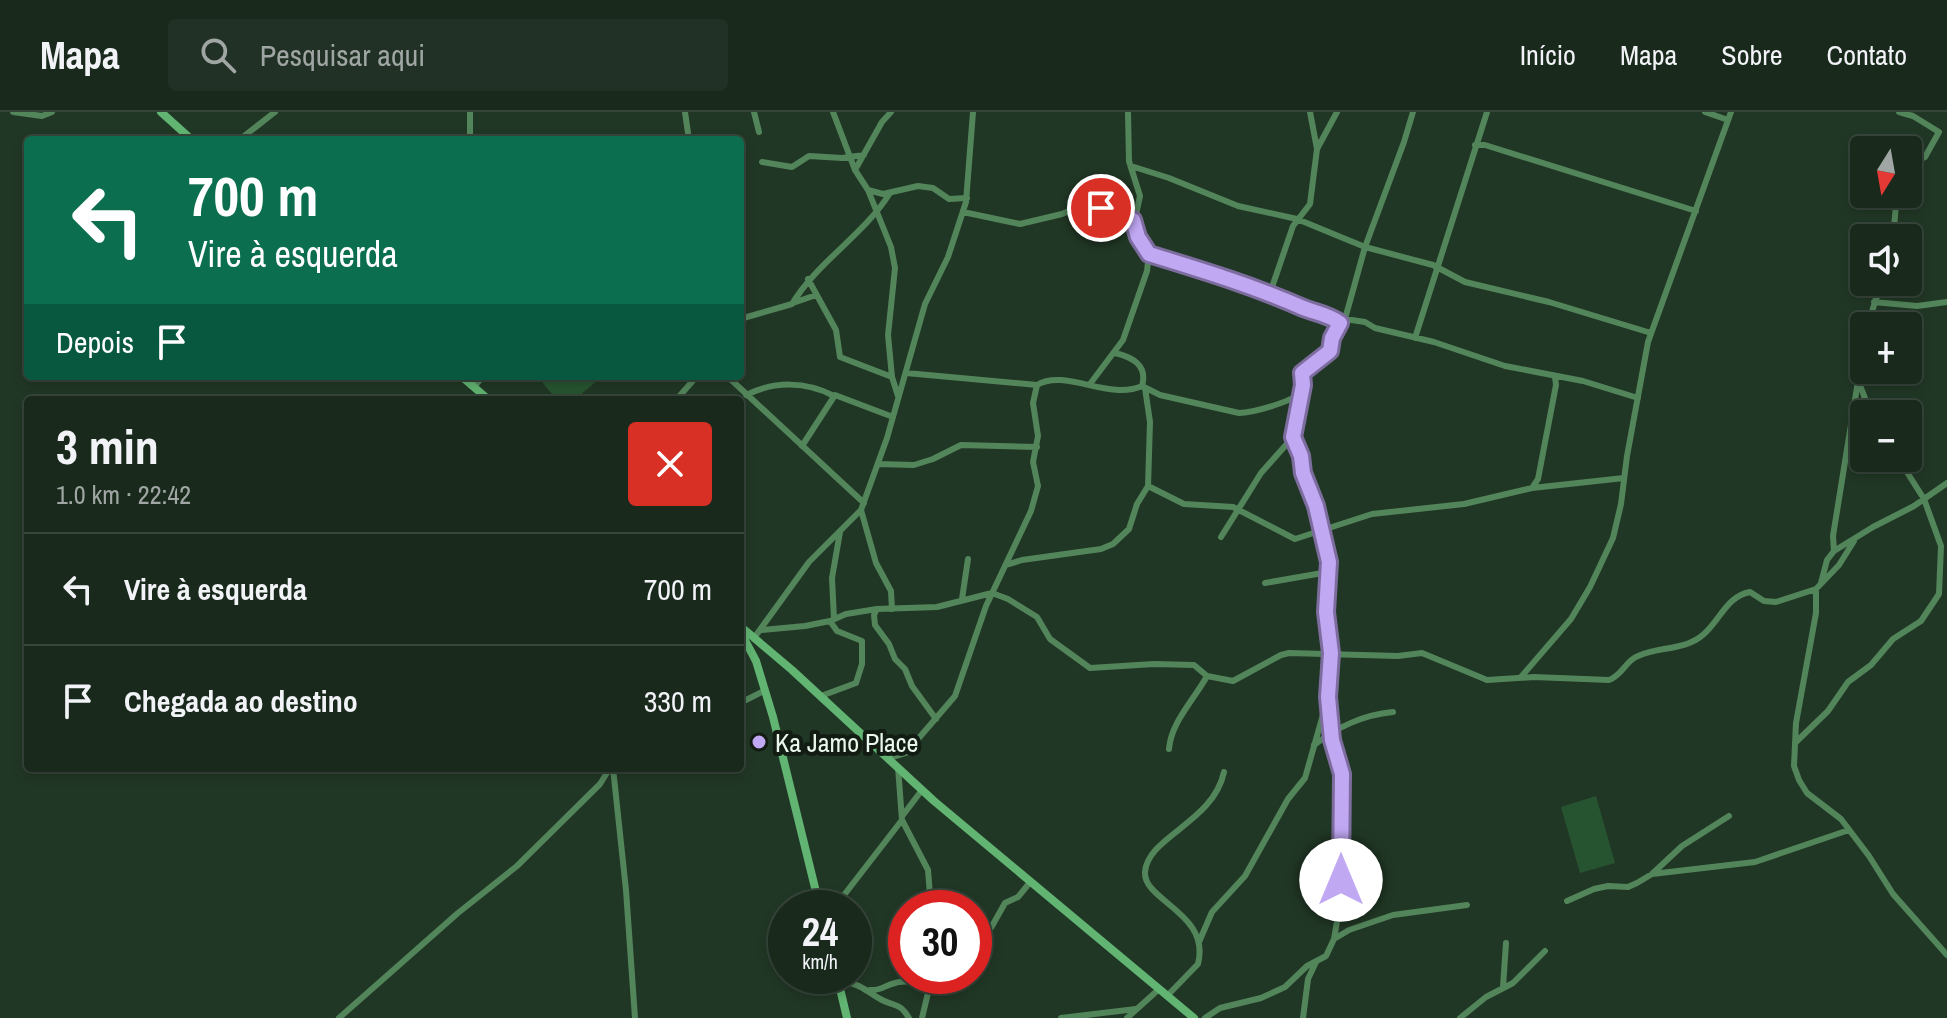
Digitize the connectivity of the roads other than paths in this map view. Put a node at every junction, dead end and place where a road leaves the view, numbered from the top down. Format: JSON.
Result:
{"nodes":[{"id":1,"x":13,"y":112,"type":"edge"},
{"id":2,"x":52,"y":112,"type":"edge"},
{"id":3,"x":161,"y":112,"type":"edge"},
{"id":4,"x":275,"y":112,"type":"edge"},
{"id":5,"x":470,"y":112,"type":"edge"},
{"id":6,"x":685,"y":112,"type":"edge"},
{"id":7,"x":754,"y":112,"type":"edge"},
{"id":8,"x":833,"y":112,"type":"edge"},
{"id":9,"x":891,"y":112,"type":"edge"},
{"id":10,"x":973,"y":112,"type":"edge"},
{"id":11,"x":1128,"y":112,"type":"edge"},
{"id":12,"x":1310,"y":112,"type":"edge"},
{"id":13,"x":1337,"y":112,"type":"edge"},
{"id":14,"x":1413,"y":112,"type":"edge"},
{"id":15,"x":1487,"y":112,"type":"edge"},
{"id":16,"x":1705,"y":112,"type":"edge"},
{"id":17,"x":1899,"y":112,"type":"edge"},
{"id":18,"x":1730,"y":116,"type":"edge"},
{"id":19,"x":759,"y":132,"type":"dead end"},
{"id":20,"x":188,"y":136,"type":"edge"},
{"id":21,"x":244,"y":136,"type":"edge"},
{"id":22,"x":470,"y":136,"type":"edge"},
{"id":23,"x":688,"y":136,"type":"edge"},
{"id":24,"x":1475,"y":145,"type":"junction"},
{"id":25,"x":1317,"y":149,"type":"junction"},
{"id":26,"x":864,"y":155,"type":"junction"},
{"id":27,"x":849,"y":156,"type":"junction"},
{"id":28,"x":1922,"y":159,"type":"edge"},
{"id":29,"x":762,"y":162,"type":"dead end"},
{"id":30,"x":1131,"y":166,"type":"junction"},
{"id":31,"x":855,"y":170,"type":"junction"},
{"id":32,"x":868,"y":190,"type":"junction"},
{"id":33,"x":890,"y":193,"type":"junction"},
{"id":34,"x":967,"y":198,"type":"junction"},
{"id":35,"x":1696,"y":211,"type":"junction"},
{"id":36,"x":963,"y":212,"type":"junction"},
{"id":37,"x":877,"y":214,"type":"junction"},
{"id":38,"x":1297,"y":219,"type":"junction"},
{"id":39,"x":1133,"y":220,"type":"junction"},
{"id":40,"x":1365,"y":247,"type":"junction"},
{"id":41,"x":1149,"y":254,"type":"junction"},
{"id":42,"x":1438,"y":268,"type":"junction"},
{"id":43,"x":808,"y":279,"type":"junction"},
{"id":44,"x":1270,"y":293,"type":"junction"},
{"id":45,"x":816,"y":295,"type":"junction"},
{"id":46,"x":1880,"y":296,"type":"edge"},
{"id":47,"x":1874,"y":302,"type":"junction"},
{"id":48,"x":1947,"y":302,"type":"edge"},
{"id":49,"x":792,"y":304,"type":"junction"},
{"id":50,"x":1872,"y":312,"type":"edge"},
{"id":51,"x":744,"y":318,"type":"edge"},
{"id":52,"x":1342,"y":321,"type":"junction"},
{"id":53,"x":1651,"y":333,"type":"junction"},
{"id":54,"x":1415,"y":338,"type":"junction"},
{"id":55,"x":1115,"y":353,"type":"junction"},
{"id":56,"x":906,"y":373,"type":"junction"},
{"id":57,"x":892,"y":377,"type":"junction"},
{"id":58,"x":1555,"y":377,"type":"junction"},
{"id":59,"x":466,"y":380,"type":"edge"},
{"id":60,"x":480,"y":380,"type":"edge"},
{"id":61,"x":694,"y":380,"type":"edge"},
{"id":62,"x":731,"y":380,"type":"edge"},
{"id":63,"x":1090,"y":384,"type":"junction"},
{"id":64,"x":1856,"y":384,"type":"edge"},
{"id":65,"x":1037,"y":385,"type":"junction"},
{"id":66,"x":474,"y":387,"type":"junction"},
{"id":67,"x":1143,"y":387,"type":"junction"},
{"id":68,"x":1302,"y":391,"type":"junction"},
{"id":69,"x":746,"y":395,"type":"junction"},
{"id":70,"x":484,"y":396,"type":"edge"},
{"id":71,"x":680,"y":396,"type":"edge"},
{"id":72,"x":834,"y":396,"type":"junction"},
{"id":73,"x":1638,"y":398,"type":"junction"},
{"id":74,"x":899,"y":400,"type":"junction"},
{"id":75,"x":893,"y":417,"type":"junction"},
{"id":76,"x":1293,"y":437,"type":"junction"},
{"id":77,"x":802,"y":446,"type":"junction"},
{"id":78,"x":1037,"y":447,"type":"junction"},
{"id":79,"x":878,"y":464,"type":"junction"},
{"id":80,"x":1907,"y":472,"type":"edge"},
{"id":81,"x":1624,"y":478,"type":"junction"},
{"id":82,"x":1947,"y":483,"type":"edge"},
{"id":83,"x":1148,"y":486,"type":"junction"},
{"id":84,"x":1532,"y":488,"type":"junction"},
{"id":85,"x":1924,"y":499,"type":"junction"},
{"id":86,"x":862,"y":507,"type":"junction"},
{"id":87,"x":1236,"y":510,"type":"junction"},
{"id":88,"x":1322,"y":528,"type":"junction"},
{"id":89,"x":840,"y":532,"type":"junction"},
{"id":90,"x":1221,"y":537,"type":"dead end"},
{"id":91,"x":1854,"y":541,"type":"junction"},
{"id":92,"x":1834,"y":551,"type":"junction"},
{"id":93,"x":1012,"y":552,"type":"junction"},
{"id":94,"x":968,"y":559,"type":"dead end"},
{"id":95,"x":1022,"y":560,"type":"junction"},
{"id":96,"x":1006,"y":565,"type":"junction"},
{"id":97,"x":1328,"y":572,"type":"junction"},
{"id":98,"x":1265,"y":583,"type":"dead end"},
{"id":99,"x":1819,"y":586,"type":"junction"},
{"id":100,"x":992,"y":593,"type":"junction"},
{"id":101,"x":978,"y":596,"type":"junction"},
{"id":102,"x":962,"y":599,"type":"junction"},
{"id":103,"x":986,"y":606,"type":"junction"},
{"id":104,"x":877,"y":609,"type":"junction"},
{"id":105,"x":892,"y":609,"type":"junction"},
{"id":106,"x":832,"y":620,"type":"junction"},
{"id":107,"x":761,"y":630,"type":"junction"},
{"id":108,"x":744,"y":632,"type":"edge"},
{"id":109,"x":744,"y":637,"type":"edge"},
{"id":110,"x":754,"y":638,"type":"junction"},
{"id":111,"x":1331,"y":653,"type":"junction"},
{"id":112,"x":1207,"y":676,"type":"junction"},
{"id":113,"x":1521,"y":677,"type":"junction"},
{"id":114,"x":764,"y":691,"type":"junction"},
{"id":115,"x":821,"y":696,"type":"junction"},
{"id":116,"x":1328,"y":697,"type":"junction"},
{"id":117,"x":744,"y":701,"type":"edge"},
{"id":118,"x":1393,"y":712,"type":"dead end"},
{"id":119,"x":936,"y":719,"type":"junction"},
{"id":120,"x":1332,"y":732,"type":"junction"},
{"id":121,"x":1795,"y":743,"type":"junction"},
{"id":122,"x":1314,"y":745,"type":"junction"},
{"id":123,"x":1169,"y":749,"type":"dead end"},
{"id":124,"x":890,"y":758,"type":"junction"},
{"id":125,"x":898,"y":766,"type":"junction"},
{"id":126,"x":608,"y":772,"type":"edge"},
{"id":127,"x":611,"y":772,"type":"edge"},
{"id":128,"x":1224,"y":772,"type":"dead end"},
{"id":129,"x":919,"y":793,"type":"junction"},
{"id":130,"x":1729,"y":816,"type":"dead end"},
{"id":131,"x":902,"y":817,"type":"junction"},
{"id":132,"x":1849,"y":830,"type":"junction"},
{"id":133,"x":1652,"y":874,"type":"junction"},
{"id":134,"x":1031,"y":881,"type":"junction"},
{"id":135,"x":815,"y":890,"type":"edge"},
{"id":136,"x":847,"y":890,"type":"edge"},
{"id":137,"x":930,"y":890,"type":"edge"},
{"id":138,"x":1567,"y":901,"type":"dead end"},
{"id":139,"x":1467,"y":905,"type":"dead end"},
{"id":140,"x":992,"y":926,"type":"edge"},
{"id":141,"x":1334,"y":939,"type":"junction"},
{"id":142,"x":1199,"y":942,"type":"junction"},
{"id":143,"x":1506,"y":943,"type":"dead end"},
{"id":144,"x":1545,"y":951,"type":"dead end"},
{"id":145,"x":1947,"y":955,"type":"edge"},
{"id":146,"x":1316,"y":962,"type":"junction"},
{"id":147,"x":1503,"y":987,"type":"junction"},
{"id":148,"x":1158,"y":990,"type":"junction"},
{"id":149,"x":872,"y":992,"type":"edge"},
{"id":150,"x":841,"y":994,"type":"edge"},
{"id":151,"x":928,"y":994,"type":"edge"},
{"id":152,"x":1167,"y":996,"type":"junction"},
{"id":153,"x":1136,"y":1009,"type":"junction"},
{"id":154,"x":339,"y":1018,"type":"edge"},
{"id":155,"x":635,"y":1018,"type":"edge"},
{"id":156,"x":847,"y":1018,"type":"edge"},
{"id":157,"x":909,"y":1018,"type":"edge"},
{"id":158,"x":922,"y":1018,"type":"edge"},
{"id":159,"x":1061,"y":1018,"type":"edge"},
{"id":160,"x":1127,"y":1018,"type":"edge"},
{"id":161,"x":1194,"y":1018,"type":"edge"},
{"id":162,"x":1205,"y":1018,"type":"edge"},
{"id":163,"x":1303,"y":1018,"type":"edge"},
{"id":164,"x":1460,"y":1018,"type":"edge"}],
"edges":[{"from":1,"to":2,"type":"street"},
{"from":3,"to":20,"type":"street"},
{"from":4,"to":21,"type":"street"},
{"from":5,"to":22,"type":"street"},
{"from":6,"to":23,"type":"street"},
{"from":7,"to":19,"type":"street"},
{"from":8,"to":27,"type":"street"},
{"from":9,"to":26,"type":"street"},
{"from":10,"to":34,"type":"street"},
{"from":11,"to":30,"type":"street"},
{"from":12,"to":25,"type":"street"},
{"from":13,"to":25,"type":"street"},
{"from":14,"to":40,"type":"street"},
{"from":15,"to":24,"type":"street"},
{"from":16,"to":18,"type":"street"},
{"from":17,"to":28,"type":"street"},
{"from":18,"to":35,"type":"street"},
{"from":24,"to":35,"type":"street"},
{"from":24,"to":42,"type":"street"},
{"from":25,"to":38,"type":"street"},
{"from":26,"to":27,"type":"street"},
{"from":26,"to":31,"type":"street"},
{"from":27,"to":29,"type":"street"},
{"from":27,"to":31,"type":"street"},
{"from":30,"to":38,"type":"street"},
{"from":30,"to":39,"type":"street"},
{"from":31,"to":32,"type":"street"},
{"from":32,"to":33,"type":"street"},
{"from":32,"to":37,"type":"street"},
{"from":33,"to":34,"type":"street"},
{"from":33,"to":37,"type":"street"},
{"from":34,"to":36,"type":"street"},
{"from":35,"to":53,"type":"street"},
{"from":36,"to":39,"type":"street"},
{"from":36,"to":56,"type":"street"},
{"from":37,"to":43,"type":"street"},
{"from":37,"to":57,"type":"street"},
{"from":38,"to":40,"type":"street"},
{"from":38,"to":44,"type":"street"},
{"from":39,"to":41,"type":"street"},
{"from":40,"to":42,"type":"street"},
{"from":40,"to":52,"type":"street"},
{"from":41,"to":44,"type":"street"},
{"from":41,"to":55,"type":"street"},
{"from":42,"to":53,"type":"street"},
{"from":42,"to":54,"type":"street"},
{"from":43,"to":45,"type":"street"},
{"from":43,"to":49,"type":"street"},
{"from":44,"to":52,"type":"street"},
{"from":45,"to":49,"type":"street"},
{"from":45,"to":57,"type":"street"},
{"from":46,"to":47,"type":"street"},
{"from":47,"to":48,"type":"street"},
{"from":47,"to":50,"type":"street"},
{"from":49,"to":51,"type":"street"},
{"from":52,"to":54,"type":"street"},
{"from":52,"to":68,"type":"street"},
{"from":53,"to":73,"type":"street"},
{"from":54,"to":58,"type":"street"},
{"from":55,"to":63,"type":"street"},
{"from":55,"to":67,"type":"street"},
{"from":56,"to":65,"type":"street"},
{"from":56,"to":74,"type":"street"},
{"from":57,"to":74,"type":"street"},
{"from":58,"to":73,"type":"street"},
{"from":58,"to":84,"type":"street"},
{"from":59,"to":66,"type":"street"},
{"from":60,"to":66,"type":"street"},
{"from":61,"to":71,"type":"street"},
{"from":62,"to":69,"type":"street"},
{"from":63,"to":65,"type":"street"},
{"from":63,"to":67,"type":"street"},
{"from":64,"to":92,"type":"street"},
{"from":65,"to":78,"type":"street"},
{"from":66,"to":70,"type":"street"},
{"from":67,"to":68,"type":"street"},
{"from":67,"to":83,"type":"street"},
{"from":68,"to":76,"type":"street"},
{"from":69,"to":72,"type":"street"},
{"from":69,"to":77,"type":"street"},
{"from":72,"to":75,"type":"street"},
{"from":72,"to":77,"type":"street"},
{"from":73,"to":81,"type":"street"},
{"from":74,"to":75,"type":"street"},
{"from":75,"to":79,"type":"street"},
{"from":76,"to":87,"type":"street"},
{"from":76,"to":88,"type":"street"},
{"from":77,"to":86,"type":"street"},
{"from":78,"to":79,"type":"street"},
{"from":78,"to":93,"type":"street"},
{"from":79,"to":86,"type":"street"},
{"from":80,"to":85,"type":"street"},
{"from":81,"to":84,"type":"street"},
{"from":81,"to":113,"type":"street"},
{"from":82,"to":85,"type":"street"},
{"from":83,"to":87,"type":"street"},
{"from":83,"to":95,"type":"street"},
{"from":84,"to":88,"type":"street"},
{"from":85,"to":91,"type":"street"},
{"from":85,"to":121,"type":"street"},
{"from":86,"to":89,"type":"street"},
{"from":86,"to":105,"type":"street"},
{"from":87,"to":88,"type":"street"},
{"from":87,"to":90,"type":"street"},
{"from":88,"to":97,"type":"street"},
{"from":89,"to":106,"type":"street"},
{"from":89,"to":107,"type":"street"},
{"from":91,"to":92,"type":"street"},
{"from":91,"to":99,"type":"street"},
{"from":92,"to":99,"type":"street"},
{"from":93,"to":95,"type":"street"},
{"from":93,"to":96,"type":"street"},
{"from":94,"to":102,"type":"street"},
{"from":95,"to":96,"type":"street"},
{"from":96,"to":100,"type":"street"},
{"from":97,"to":98,"type":"street"},
{"from":97,"to":111,"type":"street"},
{"from":99,"to":113,"type":"street"},
{"from":99,"to":121,"type":"street"},
{"from":100,"to":101,"type":"street"},
{"from":100,"to":103,"type":"street"},
{"from":100,"to":112,"type":"street"},
{"from":101,"to":102,"type":"street"},
{"from":101,"to":103,"type":"street"},
{"from":102,"to":105,"type":"street"},
{"from":103,"to":119,"type":"street"},
{"from":104,"to":105,"type":"street"},
{"from":104,"to":106,"type":"street"},
{"from":104,"to":119,"type":"street"},
{"from":106,"to":107,"type":"street"},
{"from":106,"to":115,"type":"street"},
{"from":107,"to":110,"type":"street"},
{"from":108,"to":110,"type":"street"},
{"from":109,"to":114,"type":"street"},
{"from":110,"to":115,"type":"street"},
{"from":111,"to":112,"type":"street"},
{"from":111,"to":113,"type":"street"},
{"from":111,"to":116,"type":"street"},
{"from":112,"to":123,"type":"street"},
{"from":114,"to":117,"type":"street"},
{"from":114,"to":135,"type":"street"},
{"from":115,"to":124,"type":"street"},
{"from":116,"to":120,"type":"street"},
{"from":116,"to":122,"type":"street"},
{"from":118,"to":120,"type":"street"},
{"from":119,"to":124,"type":"street"},
{"from":120,"to":122,"type":"street"},
{"from":120,"to":141,"type":"street"},
{"from":121,"to":132,"type":"street"},
{"from":122,"to":142,"type":"street"},
{"from":124,"to":125,"type":"street"},
{"from":125,"to":129,"type":"street"},
{"from":125,"to":131,"type":"street"},
{"from":126,"to":154,"type":"street"},
{"from":127,"to":155,"type":"street"},
{"from":128,"to":142,"type":"street"},
{"from":129,"to":131,"type":"street"},
{"from":129,"to":134,"type":"street"},
{"from":130,"to":133,"type":"street"},
{"from":131,"to":136,"type":"street"},
{"from":131,"to":137,"type":"street"},
{"from":132,"to":133,"type":"street"},
{"from":132,"to":145,"type":"street"},
{"from":133,"to":138,"type":"street"},
{"from":134,"to":140,"type":"street"},
{"from":134,"to":148,"type":"street"},
{"from":139,"to":141,"type":"street"},
{"from":141,"to":146,"type":"street"},
{"from":142,"to":152,"type":"street"},
{"from":143,"to":147,"type":"street"},
{"from":144,"to":147,"type":"street"},
{"from":146,"to":162,"type":"street"},
{"from":146,"to":163,"type":"street"},
{"from":147,"to":164,"type":"street"},
{"from":148,"to":152,"type":"street"},
{"from":148,"to":153,"type":"street"},
{"from":149,"to":157,"type":"street"},
{"from":150,"to":156,"type":"street"},
{"from":151,"to":158,"type":"street"},
{"from":152,"to":161,"type":"street"},
{"from":153,"to":159,"type":"street"},
{"from":153,"to":160,"type":"street"}]}
